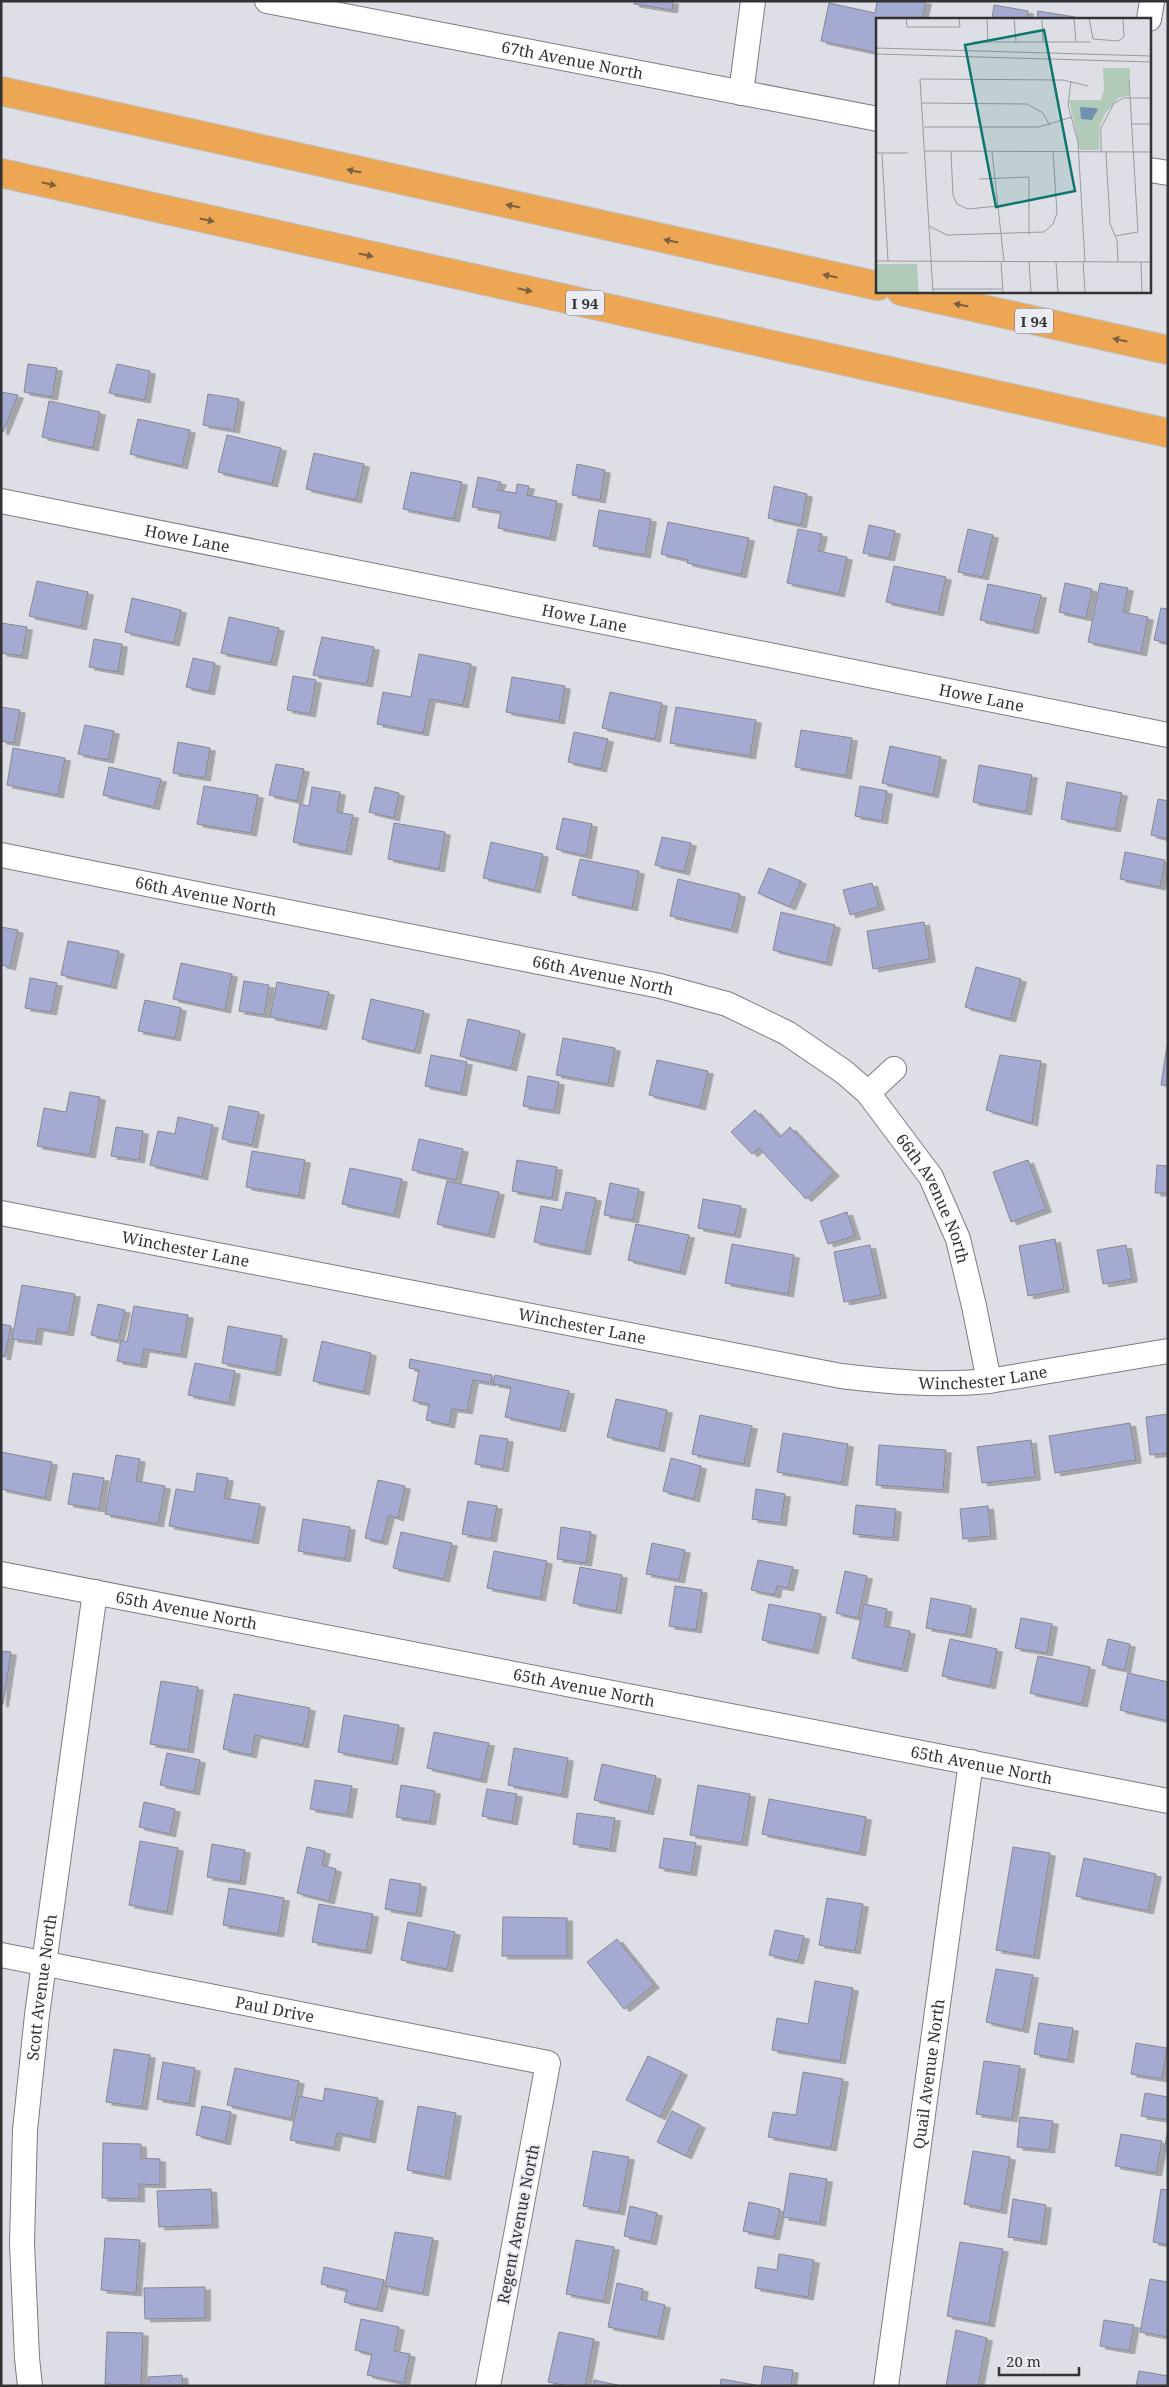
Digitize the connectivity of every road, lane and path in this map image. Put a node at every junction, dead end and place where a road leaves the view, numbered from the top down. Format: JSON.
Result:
{"nodes":[{"id":1,"x":267,"y":1,"type":"edge"},
{"id":2,"x":753,"y":1,"type":"edge"},
{"id":3,"x":1152,"y":1,"type":"edge"},
{"id":4,"x":344,"y":9,"type":"edge"},
{"id":5,"x":1150,"y":18,"type":"edge"},
{"id":6,"x":1,"y":91,"type":"edge"},
{"id":7,"x":740,"y":93,"type":"junction"},
{"id":8,"x":876,"y":119,"type":"edge"},
{"id":9,"x":1152,"y":170,"type":"edge"},
{"id":10,"x":1,"y":173,"type":"edge"},
{"id":11,"x":1168,"y":173,"type":"edge"},
{"id":12,"x":876,"y":286,"type":"edge"},
{"id":13,"x":906,"y":292,"type":"edge"},
{"id":14,"x":1168,"y":350,"type":"edge"},
{"id":15,"x":1168,"y":433,"type":"edge"},
{"id":16,"x":1,"y":501,"type":"edge"},
{"id":17,"x":1168,"y":734,"type":"edge"},
{"id":18,"x":1,"y":855,"type":"edge"},
{"id":19,"x":894,"y":1069,"type":"dead end"},
{"id":20,"x":868,"y":1093,"type":"junction"},
{"id":21,"x":1,"y":1212,"type":"edge"},
{"id":22,"x":1168,"y":1351,"type":"edge"},
{"id":23,"x":989,"y":1381,"type":"junction"},
{"id":24,"x":1,"y":1574,"type":"edge"},
{"id":25,"x":95,"y":1592,"type":"junction"},
{"id":26,"x":971,"y":1762,"type":"junction"},
{"id":27,"x":1168,"y":1801,"type":"edge"},
{"id":28,"x":1,"y":1956,"type":"edge"},
{"id":29,"x":44,"y":1963,"type":"junction"},
{"id":30,"x":548,"y":2063,"type":"joint"},
{"id":31,"x":30,"y":2386,"type":"edge"},
{"id":32,"x":488,"y":2386,"type":"edge"},
{"id":33,"x":886,"y":2386,"type":"edge"}],
"edges":[{"from":1,"to":4,"type":"street","name":"67th Avenue North"},
{"from":2,"to":7,"type":"street"},
{"from":3,"to":5,"type":"street"},
{"from":4,"to":7,"type":"street","name":"67th Avenue North"},
{"from":12,"to":6,"type":"highway","one_way":true},
{"from":7,"to":8,"type":"street","name":"67th Avenue North"},
{"from":9,"to":11,"type":"street"},
{"from":10,"to":15,"type":"highway","number":"I 94","one_way":true},
{"from":14,"to":13,"type":"highway","number":"I 94","one_way":true},
{"from":16,"to":17,"type":"street","name":"Howe Lane"},
{"from":18,"to":20,"type":"street","name":"66th Avenue North"},
{"from":19,"to":20,"type":"street"},
{"from":20,"to":23,"type":"street","name":"66th Avenue North"},
{"from":21,"to":23,"type":"street","name":"Winchester Lane"},
{"from":22,"to":23,"type":"street","name":"Winchester Lane"},
{"from":24,"to":25,"type":"street","name":"65th Avenue North"},
{"from":25,"to":26,"type":"street","name":"65th Avenue North"},
{"from":25,"to":29,"type":"street","name":"Scott Avenue North"},
{"from":26,"to":27,"type":"street","name":"65th Avenue North"},
{"from":26,"to":33,"type":"street","name":"Quail Avenue North"},
{"from":28,"to":29,"type":"street","name":"Paul Drive"},
{"from":29,"to":30,"type":"street","name":"Paul Drive"},
{"from":29,"to":31,"type":"street","name":"Scott Avenue North"},
{"from":30,"to":32,"type":"street","name":"Regent Avenue North"}]}
